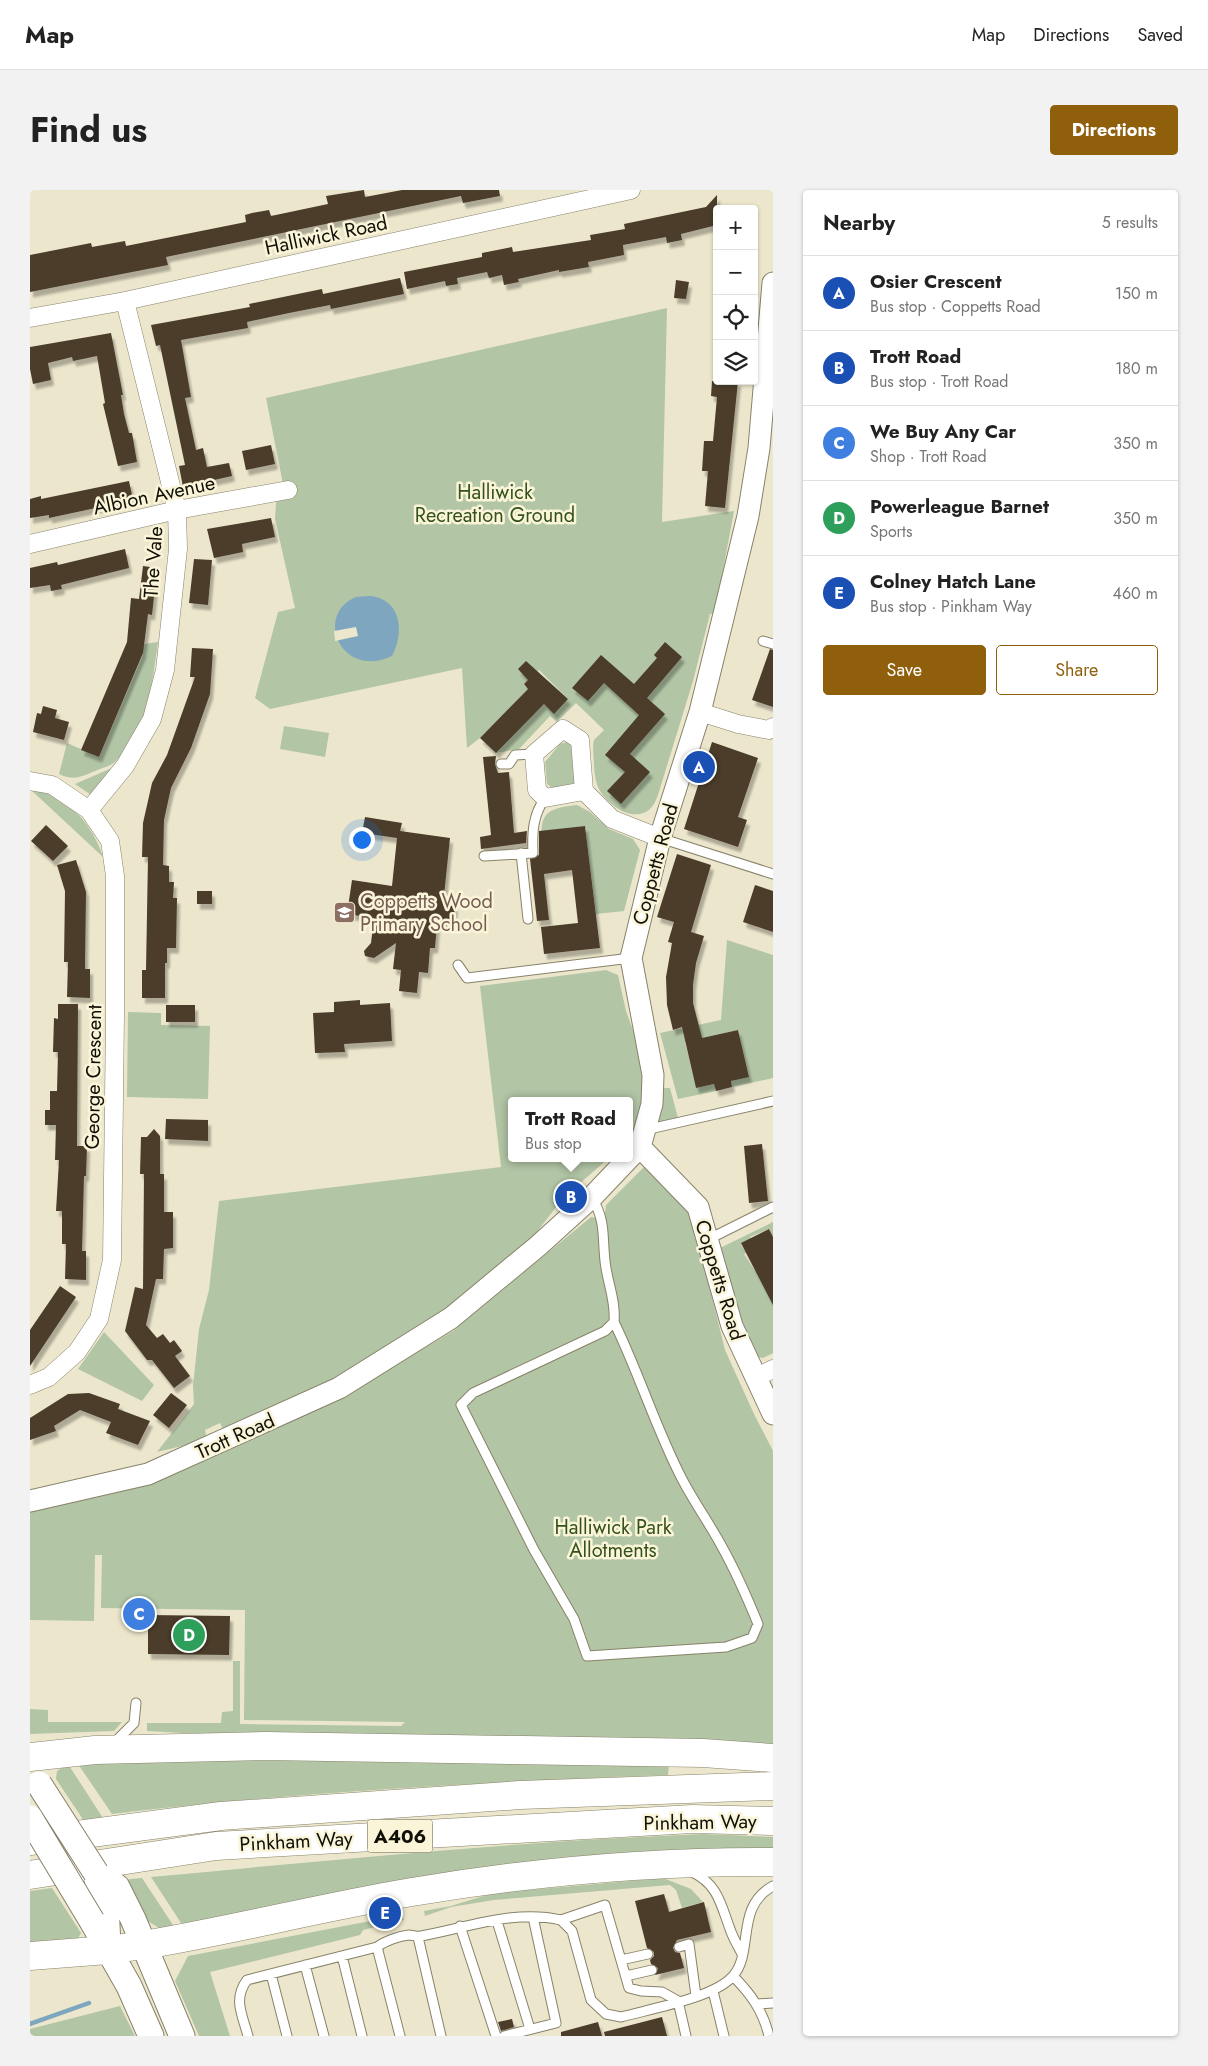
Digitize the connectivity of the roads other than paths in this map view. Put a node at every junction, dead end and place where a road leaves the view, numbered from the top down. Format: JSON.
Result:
{"nodes":[{"id":1,"x":631,"y":190,"type":"edge"},
{"id":2,"x":773,"y":283,"type":"edge"},
{"id":3,"x":125,"y":301,"type":"junction"},
{"id":4,"x":30,"y":318,"type":"edge"},
{"id":5,"x":766,"y":451,"type":"edge"},
{"id":6,"x":288,"y":490,"type":"dead end"},
{"id":7,"x":177,"y":510,"type":"junction"},
{"id":8,"x":30,"y":544,"type":"edge"},
{"id":9,"x":763,"y":641,"type":"dead end"},
{"id":10,"x":773,"y":644,"type":"edge"},
{"id":11,"x":700,"y":712,"type":"junction"},
{"id":12,"x":773,"y":727,"type":"edge"},
{"id":13,"x":534,"y":754,"type":"junction"},
{"id":14,"x":501,"y":764,"type":"dead end"},
{"id":15,"x":30,"y":781,"type":"edge"},
{"id":16,"x":584,"y":791,"type":"junction"},
{"id":17,"x":545,"y":798,"type":"junction"},
{"id":18,"x":89,"y":810,"type":"junction"},
{"id":19,"x":660,"y":838,"type":"junction"},
{"id":20,"x":522,"y":853,"type":"junction"},
{"id":21,"x":484,"y":856,"type":"dead end"},
{"id":22,"x":773,"y":874,"type":"edge"},
{"id":23,"x":528,"y":919,"type":"dead end"},
{"id":24,"x":631,"y":958,"type":"junction"},
{"id":25,"x":458,"y":965,"type":"dead end"},
{"id":26,"x":773,"y":1101,"type":"edge"},
{"id":27,"x":636,"y":1148,"type":"edge"},
{"id":28,"x":623,"y":1162,"type":"edge"},
{"id":29,"x":592,"y":1197,"type":"junction"},
{"id":30,"x":773,"y":1207,"type":"edge"},
{"id":31,"x":707,"y":1240,"type":"junction"},
{"id":32,"x":614,"y":1322,"type":"junction"},
{"id":33,"x":764,"y":1373,"type":"edge"},
{"id":34,"x":30,"y":1385,"type":"edge"},
{"id":35,"x":773,"y":1414,"type":"edge"},
{"id":36,"x":30,"y":1501,"type":"edge"},
{"id":37,"x":136,"y":1703,"type":"dead end"},
{"id":38,"x":95,"y":1750,"type":"junction"},
{"id":39,"x":30,"y":1756,"type":"edge"},
{"id":40,"x":773,"y":1758,"type":"edge"},
{"id":41,"x":35,"y":1777,"type":"edge"},
{"id":42,"x":773,"y":1786,"type":"edge"},
{"id":43,"x":30,"y":1818,"type":"edge"},
{"id":44,"x":773,"y":1821,"type":"edge"},
{"id":45,"x":30,"y":1841,"type":"edge"},
{"id":46,"x":773,"y":1862,"type":"edge"},
{"id":47,"x":661,"y":1864,"type":"junction"},
{"id":48,"x":96,"y":1872,"type":"junction"},
{"id":49,"x":30,"y":1875,"type":"edge"},
{"id":50,"x":773,"y":1886,"type":"edge"},
{"id":51,"x":533,"y":1917,"type":"junction"},
{"id":52,"x":561,"y":1920,"type":"junction"},
{"id":53,"x":497,"y":1921,"type":"junction"},
{"id":54,"x":100,"y":1922,"type":"junction"},
{"id":55,"x":460,"y":1926,"type":"junction"},
{"id":56,"x":418,"y":1937,"type":"junction"},
{"id":57,"x":144,"y":1945,"type":"junction"},
{"id":58,"x":377,"y":1947,"type":"junction"},
{"id":59,"x":679,"y":1947,"type":"dead end"},
{"id":60,"x":108,"y":1950,"type":"junction"},
{"id":61,"x":648,"y":1954,"type":"dead end"},
{"id":62,"x":742,"y":1954,"type":"junction"},
{"id":63,"x":30,"y":1956,"type":"edge"},
{"id":64,"x":342,"y":1956,"type":"junction"},
{"id":65,"x":621,"y":1960,"type":"junction"},
{"id":66,"x":305,"y":1965,"type":"junction"},
{"id":67,"x":652,"y":1970,"type":"dead end"},
{"id":68,"x":271,"y":1974,"type":"junction"},
{"id":69,"x":626,"y":1976,"type":"junction"},
{"id":70,"x":734,"y":1976,"type":"junction"},
{"id":71,"x":713,"y":1992,"type":"junction"},
{"id":72,"x":696,"y":1996,"type":"junction"},
{"id":73,"x":678,"y":2001,"type":"junction"},
{"id":74,"x":773,"y":2003,"type":"edge"},
{"id":75,"x":756,"y":2004,"type":"junction"},
{"id":76,"x":530,"y":2030,"type":"junction"},
{"id":77,"x":151,"y":2036,"type":"edge"},
{"id":78,"x":182,"y":2036,"type":"edge"},
{"id":79,"x":248,"y":2036,"type":"edge"},
{"id":80,"x":287,"y":2036,"type":"edge"},
{"id":81,"x":324,"y":2036,"type":"edge"},
{"id":82,"x":362,"y":2036,"type":"edge"},
{"id":83,"x":400,"y":2036,"type":"edge"},
{"id":84,"x":442,"y":2036,"type":"edge"},
{"id":85,"x":496,"y":2036,"type":"edge"},
{"id":86,"x":504,"y":2036,"type":"edge"},
{"id":87,"x":686,"y":2036,"type":"edge"},
{"id":88,"x":724,"y":2036,"type":"edge"},
{"id":89,"x":769,"y":2036,"type":"edge"}],
"edges":[{"from":1,"to":3,"type":"street","name":"Halliwick Road"},
{"from":2,"to":5,"type":"street","name":"Coppetts Road"},
{"from":3,"to":4,"type":"street","name":"Halliwick Road"},
{"from":3,"to":7,"type":"street","name":"The Vale"},
{"from":5,"to":11,"type":"street","name":"Coppetts Road"},
{"from":6,"to":7,"type":"street","name":"Albion Avenue"},
{"from":7,"to":8,"type":"street","name":"Albion Avenue"},
{"from":7,"to":18,"type":"street","name":"The Vale"},
{"from":9,"to":10,"type":"lane"},
{"from":11,"to":12,"type":"street"},
{"from":11,"to":19,"type":"street","name":"Coppetts Road"},
{"from":13,"to":14,"type":"lane"},
{"from":13,"to":16,"type":"street"},
{"from":13,"to":17,"type":"street"},
{"from":15,"to":18,"type":"street","name":"George Crescent"},
{"from":16,"to":17,"type":"street"},
{"from":16,"to":19,"type":"street"},
{"from":17,"to":20,"type":"lane"},
{"from":18,"to":34,"type":"street","name":"George Crescent"},
{"from":19,"to":22,"type":"lane"},
{"from":19,"to":24,"type":"street","name":"Coppetts Road"},
{"from":20,"to":21,"type":"lane"},
{"from":20,"to":23,"type":"lane"},
{"from":24,"to":25,"type":"lane"},
{"from":24,"to":27,"type":"street","name":"Coppetts Road"},
{"from":26,"to":27,"type":"lane"},
{"from":27,"to":31,"type":"street","name":"Coppetts Road"},
{"from":28,"to":29,"type":"street","name":"Trott Road"},
{"from":29,"to":32,"type":"lane"},
{"from":29,"to":36,"type":"street","name":"Trott Road"},
{"from":30,"to":31,"type":"lane"},
{"from":31,"to":33,"type":"street","name":"Coppetts Road"},
{"from":32,"to":32,"type":"lane"},
{"from":33,"to":35,"type":"street","name":"Coppetts Road"},
{"from":37,"to":38,"type":"lane"},
{"from":38,"to":39,"type":"highway"},
{"from":38,"to":40,"type":"highway"},
{"from":41,"to":48,"type":"main road","bridge":true},
{"from":42,"to":45,"type":"highway","name":"Pinkham Way","number":"A406"},
{"from":43,"to":54,"type":"main road","bridge":true},
{"from":44,"to":49,"type":"highway","name":"Pinkham Way","number":"A406"},
{"from":46,"to":47,"type":"highway"},
{"from":47,"to":57,"type":"highway"},
{"from":47,"to":62,"type":"lane"},
{"from":48,"to":54,"type":"main road"},
{"from":48,"to":57,"type":"main road"},
{"from":50,"to":62,"type":"lane"},
{"from":51,"to":52,"type":"lane"},
{"from":51,"to":53,"type":"lane"},
{"from":51,"to":76,"type":"lane"},
{"from":52,"to":65,"type":"lane"},
{"from":52,"to":73,"type":"lane"},
{"from":53,"to":55,"type":"lane"},
{"from":53,"to":76,"type":"lane"},
{"from":54,"to":60,"type":"main road"},
{"from":55,"to":56,"type":"lane"},
{"from":55,"to":85,"type":"lane"},
{"from":56,"to":58,"type":"lane"},
{"from":56,"to":84,"type":"lane"},
{"from":57,"to":60,"type":"highway"},
{"from":57,"to":78,"type":"main road"},
{"from":58,"to":64,"type":"lane"},
{"from":58,"to":83,"type":"lane"},
{"from":59,"to":72,"type":"lane"},
{"from":60,"to":63,"type":"highway"},
{"from":60,"to":77,"type":"main road"},
{"from":61,"to":65,"type":"lane"},
{"from":62,"to":70,"type":"lane"},
{"from":64,"to":66,"type":"lane"},
{"from":64,"to":82,"type":"lane"},
{"from":65,"to":69,"type":"lane"},
{"from":66,"to":68,"type":"lane"},
{"from":66,"to":81,"type":"lane"},
{"from":67,"to":69,"type":"lane"},
{"from":68,"to":79,"type":"lane"},
{"from":68,"to":80,"type":"lane"},
{"from":69,"to":73,"type":"lane"},
{"from":70,"to":71,"type":"lane"},
{"from":70,"to":75,"type":"lane"},
{"from":71,"to":72,"type":"lane"},
{"from":71,"to":88,"type":"lane"},
{"from":72,"to":73,"type":"lane"},
{"from":73,"to":87,"type":"lane"},
{"from":74,"to":75,"type":"lane"},
{"from":75,"to":89,"type":"lane"},
{"from":76,"to":86,"type":"lane"}]}
